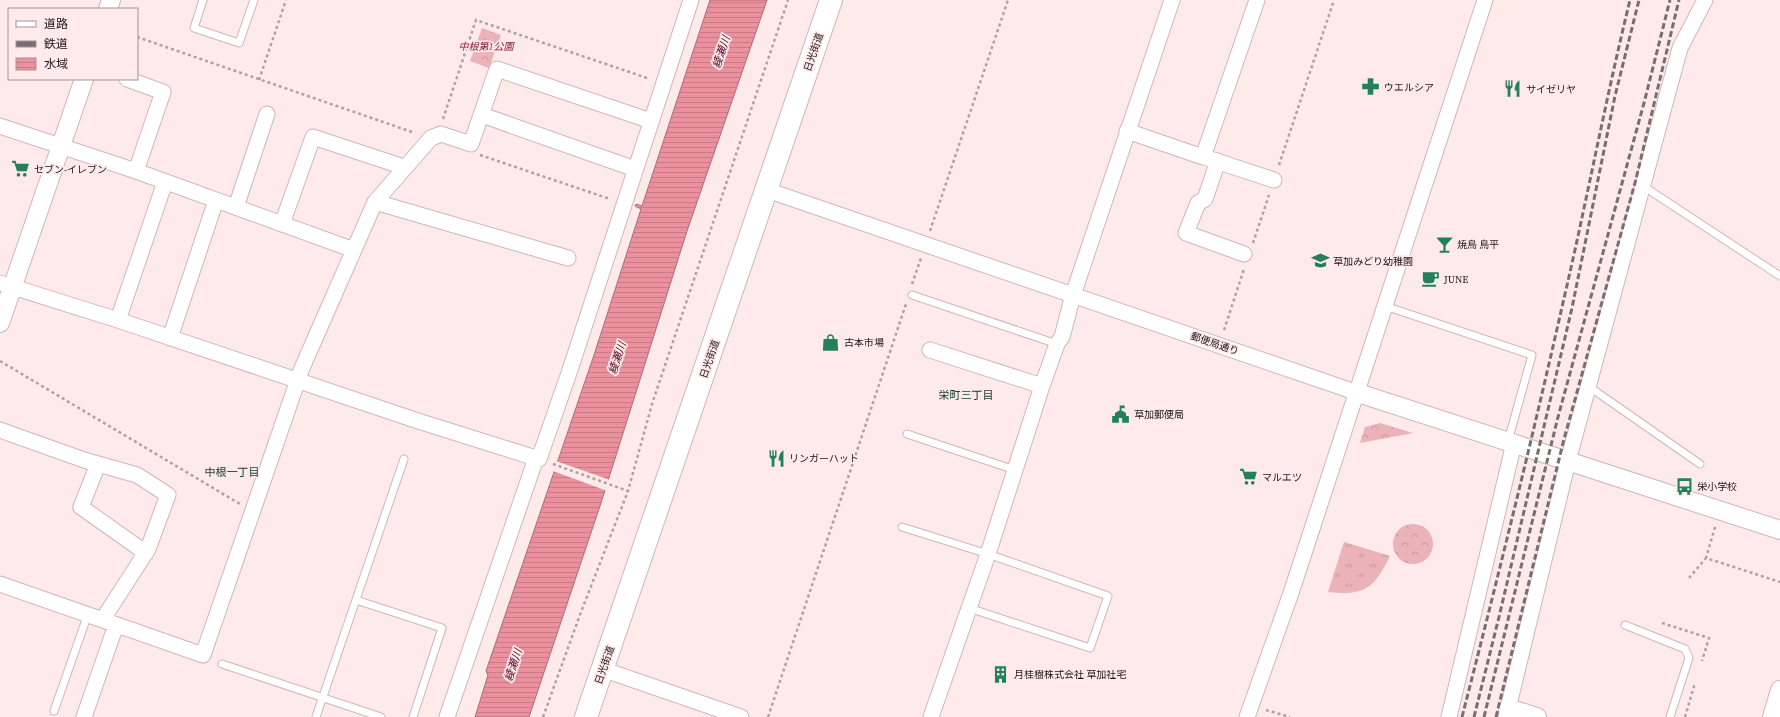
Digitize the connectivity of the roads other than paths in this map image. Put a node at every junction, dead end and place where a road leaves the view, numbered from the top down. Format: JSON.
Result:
{"nodes":[{"id":1,"x":203,"y":0,"type":"edge"},
{"id":2,"x":254,"y":0,"type":"edge"},
{"id":3,"x":690,"y":0,"type":"edge"},
{"id":4,"x":831,"y":0,"type":"edge"},
{"id":5,"x":1172,"y":0,"type":"edge"},
{"id":6,"x":1258,"y":0,"type":"edge"},
{"id":7,"x":1485,"y":0,"type":"edge"},
{"id":8,"x":1705,"y":0,"type":"edge"},
{"id":9,"x":84,"y":80,"type":"edge"},
{"id":10,"x":130,"y":80,"type":"edge"},
{"id":11,"x":267,"y":114,"type":"dead end"},
{"id":12,"x":482,"y":115,"type":"junction"},
{"id":13,"x":651,"y":121,"type":"junction"},
{"id":14,"x":0,"y":126,"type":"edge"},
{"id":15,"x":1128,"y":131,"type":"junction"},
{"id":16,"x":61,"y":146,"type":"junction"},
{"id":17,"x":1203,"y":156,"type":"junction"},
{"id":18,"x":1218,"y":161,"type":"junction"},
{"id":19,"x":404,"y":167,"type":"junction"},
{"id":20,"x":634,"y":169,"type":"junction"},
{"id":21,"x":136,"y":171,"type":"junction"},
{"id":22,"x":1274,"y":180,"type":"dead end"},
{"id":23,"x":165,"y":182,"type":"junction"},
{"id":24,"x":1643,"y":186,"type":"junction"},
{"id":25,"x":767,"y":190,"type":"junction"},
{"id":26,"x":216,"y":200,"type":"junction"},
{"id":27,"x":375,"y":202,"type":"junction"},
{"id":28,"x":236,"y":207,"type":"junction"},
{"id":29,"x":282,"y":224,"type":"junction"},
{"id":30,"x":354,"y":250,"type":"junction"},
{"id":31,"x":1244,"y":254,"type":"dead end"},
{"id":32,"x":568,"y":258,"type":"dead end"},
{"id":33,"x":1780,"y":276,"type":"edge"},
{"id":34,"x":6,"y":285,"type":"edge"},
{"id":35,"x":911,"y":291,"type":"road end"},
{"id":36,"x":1073,"y":295,"type":"junction"},
{"id":37,"x":1385,"y":306,"type":"junction"},
{"id":38,"x":118,"y":320,"type":"junction"},
{"id":39,"x":0,"y":323,"type":"edge"},
{"id":40,"x":170,"y":338,"type":"junction"},
{"id":41,"x":1057,"y":344,"type":"junction"},
{"id":42,"x":930,"y":350,"type":"dead end"},
{"id":43,"x":297,"y":380,"type":"junction"},
{"id":44,"x":1042,"y":386,"type":"junction"},
{"id":45,"x":1588,"y":386,"type":"junction"},
{"id":46,"x":1356,"y":392,"type":"junction"},
{"id":47,"x":0,"y":430,"type":"edge"},
{"id":48,"x":907,"y":434,"type":"dead end"},
{"id":49,"x":1512,"y":439,"type":"junction"},
{"id":50,"x":536,"y":458,"type":"junction"},
{"id":51,"x":404,"y":459,"type":"dead end"},
{"id":52,"x":1568,"y":461,"type":"junction"},
{"id":53,"x":98,"y":464,"type":"junction"},
{"id":54,"x":1700,"y":464,"type":"dead end"},
{"id":55,"x":1016,"y":470,"type":"junction"},
{"id":56,"x":902,"y":527,"type":"dead end"},
{"id":57,"x":1780,"y":530,"type":"edge"},
{"id":58,"x":146,"y":553,"type":"junction"},
{"id":59,"x":988,"y":554,"type":"junction"},
{"id":60,"x":0,"y":584,"type":"edge"},
{"id":61,"x":356,"y":600,"type":"junction"},
{"id":62,"x":970,"y":608,"type":"junction"},
{"id":63,"x":88,"y":614,"type":"junction"},
{"id":64,"x":110,"y":622,"type":"junction"},
{"id":65,"x":1625,"y":625,"type":"dead end"},
{"id":66,"x":222,"y":664,"type":"dead end"},
{"id":67,"x":602,"y":669,"type":"junction"},
{"id":68,"x":1780,"y":690,"type":"edge"},
{"id":69,"x":323,"y":698,"type":"junction"},
{"id":70,"x":54,"y":711,"type":"dead end"},
{"id":71,"x":1507,"y":712,"type":"edge"},
{"id":72,"x":1254,"y":715,"type":"edge"},
{"id":73,"x":84,"y":717,"type":"edge"},
{"id":74,"x":316,"y":717,"type":"edge"},
{"id":75,"x":381,"y":717,"type":"edge"},
{"id":76,"x":413,"y":717,"type":"edge"},
{"id":77,"x":446,"y":717,"type":"edge"},
{"id":78,"x":586,"y":717,"type":"edge"},
{"id":79,"x":740,"y":717,"type":"edge"},
{"id":80,"x":931,"y":717,"type":"edge"},
{"id":81,"x":1449,"y":717,"type":"edge"},
{"id":82,"x":1537,"y":717,"type":"edge"},
{"id":83,"x":1670,"y":717,"type":"edge"},
{"id":84,"x":1772,"y":717,"type":"edge"}],
"edges":[{"from":1,"to":2,"type":"lane"},
{"from":3,"to":13,"type":"street"},
{"from":4,"to":25,"type":"main road","name":"日光街道"},
{"from":5,"to":15,"type":"street"},
{"from":6,"to":17,"type":"street"},
{"from":7,"to":37,"type":"street"},
{"from":8,"to":24,"type":"street"},
{"from":9,"to":16,"type":"street"},
{"from":10,"to":21,"type":"street"},
{"from":11,"to":28,"type":"street"},
{"from":12,"to":13,"type":"street"},
{"from":12,"to":19,"type":"street"},
{"from":12,"to":20,"type":"street"},
{"from":13,"to":20,"type":"street"},
{"from":14,"to":16,"type":"street"},
{"from":15,"to":17,"type":"street"},
{"from":15,"to":36,"type":"street"},
{"from":16,"to":21,"type":"street"},
{"from":16,"to":34,"type":"street"},
{"from":17,"to":18,"type":"street"},
{"from":18,"to":22,"type":"street"},
{"from":18,"to":31,"type":"street"},
{"from":19,"to":27,"type":"street"},
{"from":19,"to":29,"type":"street"},
{"from":20,"to":50,"type":"street"},
{"from":21,"to":23,"type":"street"},
{"from":23,"to":26,"type":"street"},
{"from":23,"to":38,"type":"street"},
{"from":24,"to":33,"type":"lane"},
{"from":24,"to":45,"type":"street"},
{"from":25,"to":36,"type":"street","name":"郵便局通り"},
{"from":25,"to":67,"type":"main road","name":"日光街道"},
{"from":26,"to":28,"type":"street"},
{"from":26,"to":40,"type":"street"},
{"from":27,"to":30,"type":"street"},
{"from":27,"to":32,"type":"street"},
{"from":28,"to":29,"type":"street"},
{"from":29,"to":30,"type":"street"},
{"from":30,"to":43,"type":"street"},
{"from":34,"to":38,"type":"street"},
{"from":34,"to":39,"type":"street"},
{"from":35,"to":41,"type":"lane"},
{"from":36,"to":41,"type":"street"},
{"from":36,"to":46,"type":"street","name":"郵便局通り"},
{"from":37,"to":46,"type":"street"},
{"from":37,"to":49,"type":"lane"},
{"from":38,"to":40,"type":"street"},
{"from":40,"to":43,"type":"street"},
{"from":41,"to":44,"type":"street"},
{"from":42,"to":44,"type":"street"},
{"from":43,"to":50,"type":"street"},
{"from":43,"to":64,"type":"street"},
{"from":44,"to":55,"type":"street"},
{"from":45,"to":52,"type":"street"},
{"from":45,"to":54,"type":"lane"},
{"from":46,"to":49,"type":"street"},
{"from":46,"to":72,"type":"street"},
{"from":47,"to":53,"type":"street"},
{"from":48,"to":55,"type":"lane"},
{"from":49,"to":52,"type":"street"},
{"from":49,"to":81,"type":"street"},
{"from":50,"to":77,"type":"street"},
{"from":51,"to":61,"type":"lane"},
{"from":52,"to":57,"type":"street"},
{"from":52,"to":71,"type":"street"},
{"from":53,"to":58,"type":"street"},
{"from":53,"to":58,"type":"street"},
{"from":55,"to":59,"type":"street"},
{"from":56,"to":59,"type":"lane"},
{"from":58,"to":64,"type":"street"},
{"from":59,"to":62,"type":"street"},
{"from":59,"to":62,"type":"lane"},
{"from":60,"to":63,"type":"street"},
{"from":61,"to":69,"type":"lane"},
{"from":61,"to":76,"type":"lane"},
{"from":62,"to":80,"type":"street"},
{"from":63,"to":64,"type":"street"},
{"from":63,"to":70,"type":"lane"},
{"from":64,"to":73,"type":"street"},
{"from":65,"to":83,"type":"lane"},
{"from":66,"to":69,"type":"lane"},
{"from":67,"to":78,"type":"main road","name":"日光街道"},
{"from":67,"to":79,"type":"street"},
{"from":68,"to":84,"type":"street"},
{"from":69,"to":74,"type":"lane"},
{"from":69,"to":75,"type":"lane"},
{"from":71,"to":82,"type":"street"}]}
